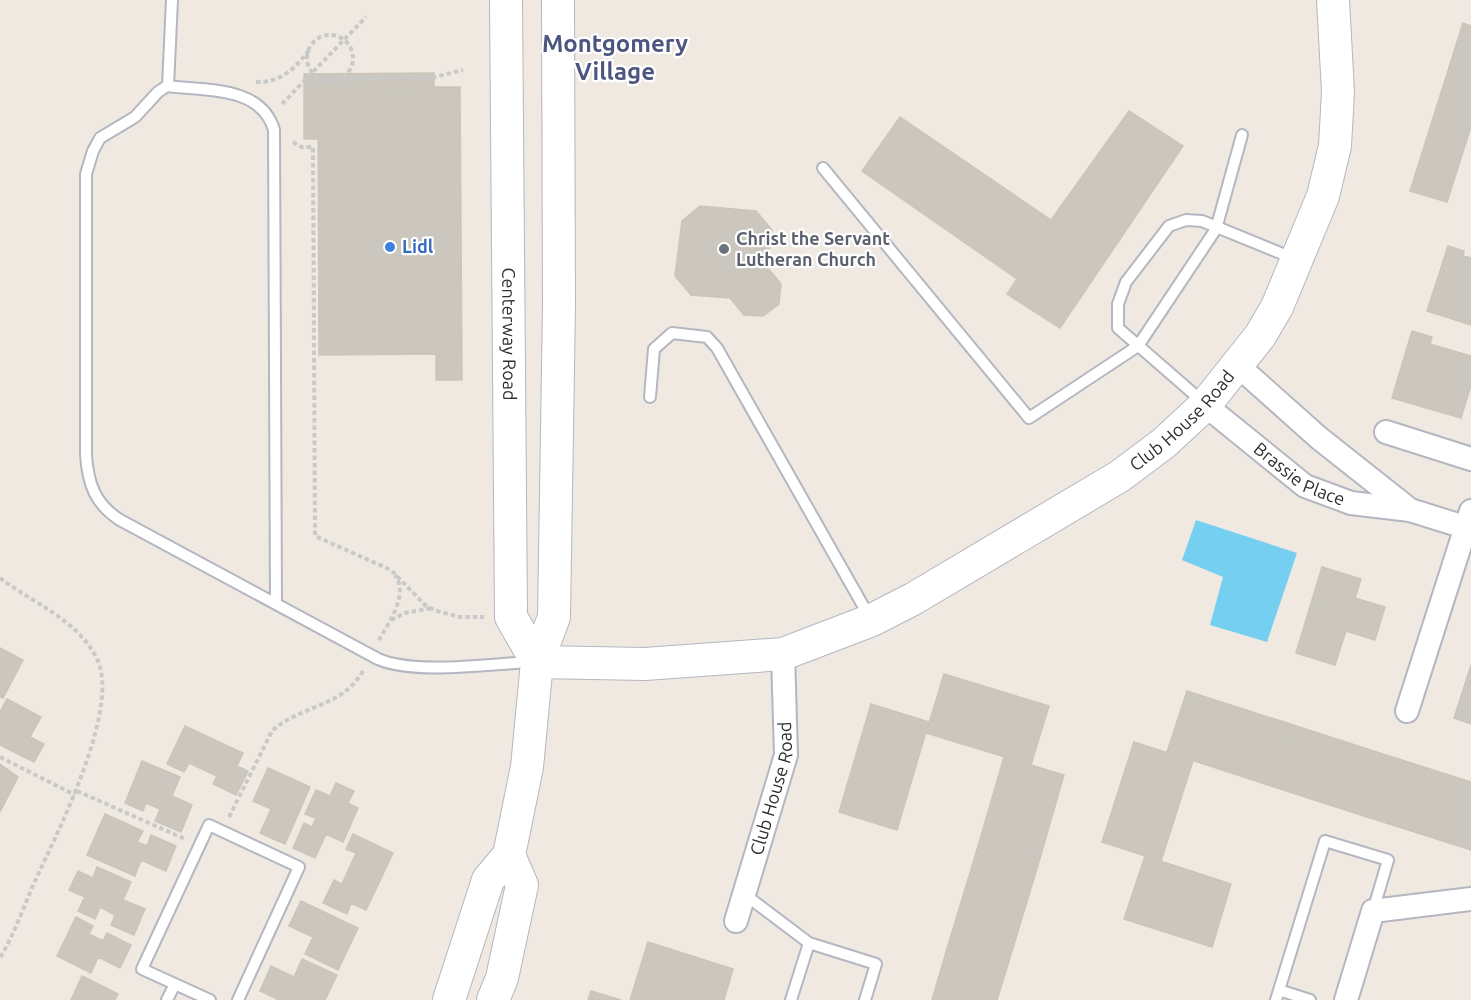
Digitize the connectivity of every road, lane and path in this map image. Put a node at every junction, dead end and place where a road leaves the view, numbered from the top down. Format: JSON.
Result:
{"nodes":[{"id":1,"x":172,"y":0,"type":"edge"},
{"id":2,"x":506,"y":0,"type":"edge"},
{"id":3,"x":558,"y":0,"type":"edge"},
{"id":4,"x":1333,"y":0,"type":"edge"},
{"id":5,"x":366,"y":17,"type":"dead end"},
{"id":6,"x":344,"y":40,"type":"junction"},
{"id":7,"x":309,"y":50,"type":"junction"},
{"id":8,"x":463,"y":70,"type":"dead end"},
{"id":9,"x":313,"y":72,"type":"junction"},
{"id":10,"x":339,"y":79,"type":"junction"},
{"id":11,"x":168,"y":86,"type":"junction"},
{"id":12,"x":266,"y":88,"type":"dead end"},
{"id":13,"x":276,"y":96,"type":"dead end"},
{"id":14,"x":282,"y":104,"type":"junction"},
{"id":15,"x":288,"y":113,"type":"dead end"},
{"id":16,"x":292,"y":131,"type":"dead end"},
{"id":17,"x":1242,"y":135,"type":"dead end"},
{"id":18,"x":823,"y":168,"type":"dead end"},
{"id":19,"x":1216,"y":229,"type":"junction"},
{"id":20,"x":1297,"y":259,"type":"junction"},
{"id":21,"x":1138,"y":346,"type":"junction"},
{"id":22,"x":1236,"y":364,"type":"junction"},
{"id":23,"x":650,"y":397,"type":"dead end"},
{"id":24,"x":1205,"y":405,"type":"junction"},
{"id":25,"x":1386,"y":432,"type":"dead end"},
{"id":26,"x":1471,"y":459,"type":"edge"},
{"id":27,"x":1410,"y":510,"type":"junction"},
{"id":28,"x":1470,"y":523,"type":"edge"},
{"id":29,"x":391,"y":570,"type":"junction"},
{"id":30,"x":0,"y":578,"type":"edge"},
{"id":31,"x":276,"y":604,"type":"junction"},
{"id":32,"x":432,"y":608,"type":"junction"},
{"id":33,"x":493,"y":617,"type":"dead end"},
{"id":34,"x":390,"y":620,"type":"junction"},
{"id":35,"x":872,"y":620,"type":"junction"},
{"id":36,"x":377,"y":644,"type":"dead end"},
{"id":37,"x":783,"y":654,"type":"junction"},
{"id":38,"x":537,"y":662,"type":"junction"},
{"id":39,"x":365,"y":668,"type":"dead end"},
{"id":40,"x":1407,"y":711,"type":"dead end"},
{"id":41,"x":0,"y":757,"type":"edge"},
{"id":42,"x":76,"y":793,"type":"junction"},
{"id":43,"x":222,"y":831,"type":"junction"},
{"id":44,"x":199,"y":845,"type":"junction"},
{"id":45,"x":509,"y":855,"type":"junction"},
{"id":46,"x":744,"y":894,"type":"junction"},
{"id":47,"x":1471,"y":899,"type":"edge"},
{"id":48,"x":1373,"y":911,"type":"junction"},
{"id":49,"x":736,"y":921,"type":"dead end"},
{"id":50,"x":809,"y":943,"type":"junction"},
{"id":51,"x":0,"y":958,"type":"edge"},
{"id":52,"x":175,"y":984,"type":"junction"},
{"id":53,"x":1277,"y":995,"type":"edge"},
{"id":54,"x":167,"y":1000,"type":"edge"},
{"id":55,"x":210,"y":1000,"type":"edge"},
{"id":56,"x":238,"y":1000,"type":"edge"},
{"id":57,"x":449,"y":1000,"type":"edge"},
{"id":58,"x":493,"y":1000,"type":"edge"},
{"id":59,"x":791,"y":1000,"type":"edge"},
{"id":60,"x":865,"y":1000,"type":"edge"},
{"id":61,"x":1310,"y":1000,"type":"edge"},
{"id":62,"x":1346,"y":1000,"type":"edge"}],
"edges":[{"from":1,"to":11,"type":"lane"},
{"from":2,"to":38,"type":"street","name":"Centerway Road"},
{"from":3,"to":38,"type":"street"},
{"from":4,"to":20,"type":"street","name":"Club House Road"},
{"from":5,"to":6,"type":"path"},
{"from":6,"to":7,"type":"path"},
{"from":6,"to":9,"type":"path"},
{"from":6,"to":10,"type":"path"},
{"from":7,"to":9,"type":"path"},
{"from":7,"to":12,"type":"path"},
{"from":8,"to":10,"type":"path"},
{"from":9,"to":10,"type":"path"},
{"from":9,"to":14,"type":"path"},
{"from":11,"to":31,"type":"lane"},
{"from":11,"to":31,"type":"lane"},
{"from":13,"to":14,"type":"path"},
{"from":14,"to":15,"type":"path"},
{"from":16,"to":29,"type":"path"},
{"from":17,"to":19,"type":"lane"},
{"from":18,"to":21,"type":"lane"},
{"from":19,"to":20,"type":"lane"},
{"from":19,"to":21,"type":"lane"},
{"from":19,"to":21,"type":"lane"},
{"from":20,"to":22,"type":"street","name":"Club House Road"},
{"from":21,"to":24,"type":"lane"},
{"from":22,"to":24,"type":"street","name":"Club House Road"},
{"from":22,"to":27,"type":"street","name":"Brassie Place"},
{"from":23,"to":35,"type":"lane"},
{"from":24,"to":27,"type":"street","name":"Brassie Place"},
{"from":24,"to":35,"type":"street","name":"Club House Road"},
{"from":25,"to":26,"type":"street"},
{"from":27,"to":28,"type":"street","name":"Brassie Place"},
{"from":28,"to":40,"type":"street","name":"Brassie Place"},
{"from":29,"to":32,"type":"path"},
{"from":29,"to":34,"type":"path"},
{"from":30,"to":42,"type":"path"},
{"from":31,"to":38,"type":"lane"},
{"from":32,"to":33,"type":"path"},
{"from":32,"to":34,"type":"path"},
{"from":34,"to":36,"type":"path"},
{"from":35,"to":37,"type":"street","name":"Club House Road"},
{"from":37,"to":38,"type":"street","name":"Club House Road"},
{"from":37,"to":46,"type":"street","name":"Club House Road"},
{"from":38,"to":45,"type":"street"},
{"from":39,"to":43,"type":"path"},
{"from":41,"to":42,"type":"path"},
{"from":42,"to":44,"type":"path"},
{"from":42,"to":51,"type":"path"},
{"from":43,"to":44,"type":"lane"},
{"from":43,"to":56,"type":"lane"},
{"from":44,"to":52,"type":"lane"},
{"from":45,"to":57,"type":"street"},
{"from":45,"to":58,"type":"street"},
{"from":46,"to":49,"type":"street","name":"Club House Road"},
{"from":46,"to":50,"type":"lane"},
{"from":47,"to":48,"type":"street"},
{"from":48,"to":53,"type":"lane"},
{"from":48,"to":62,"type":"street"},
{"from":50,"to":59,"type":"lane"},
{"from":50,"to":60,"type":"lane"},
{"from":52,"to":54,"type":"lane"},
{"from":52,"to":55,"type":"lane"},
{"from":53,"to":61,"type":"lane"}]}
